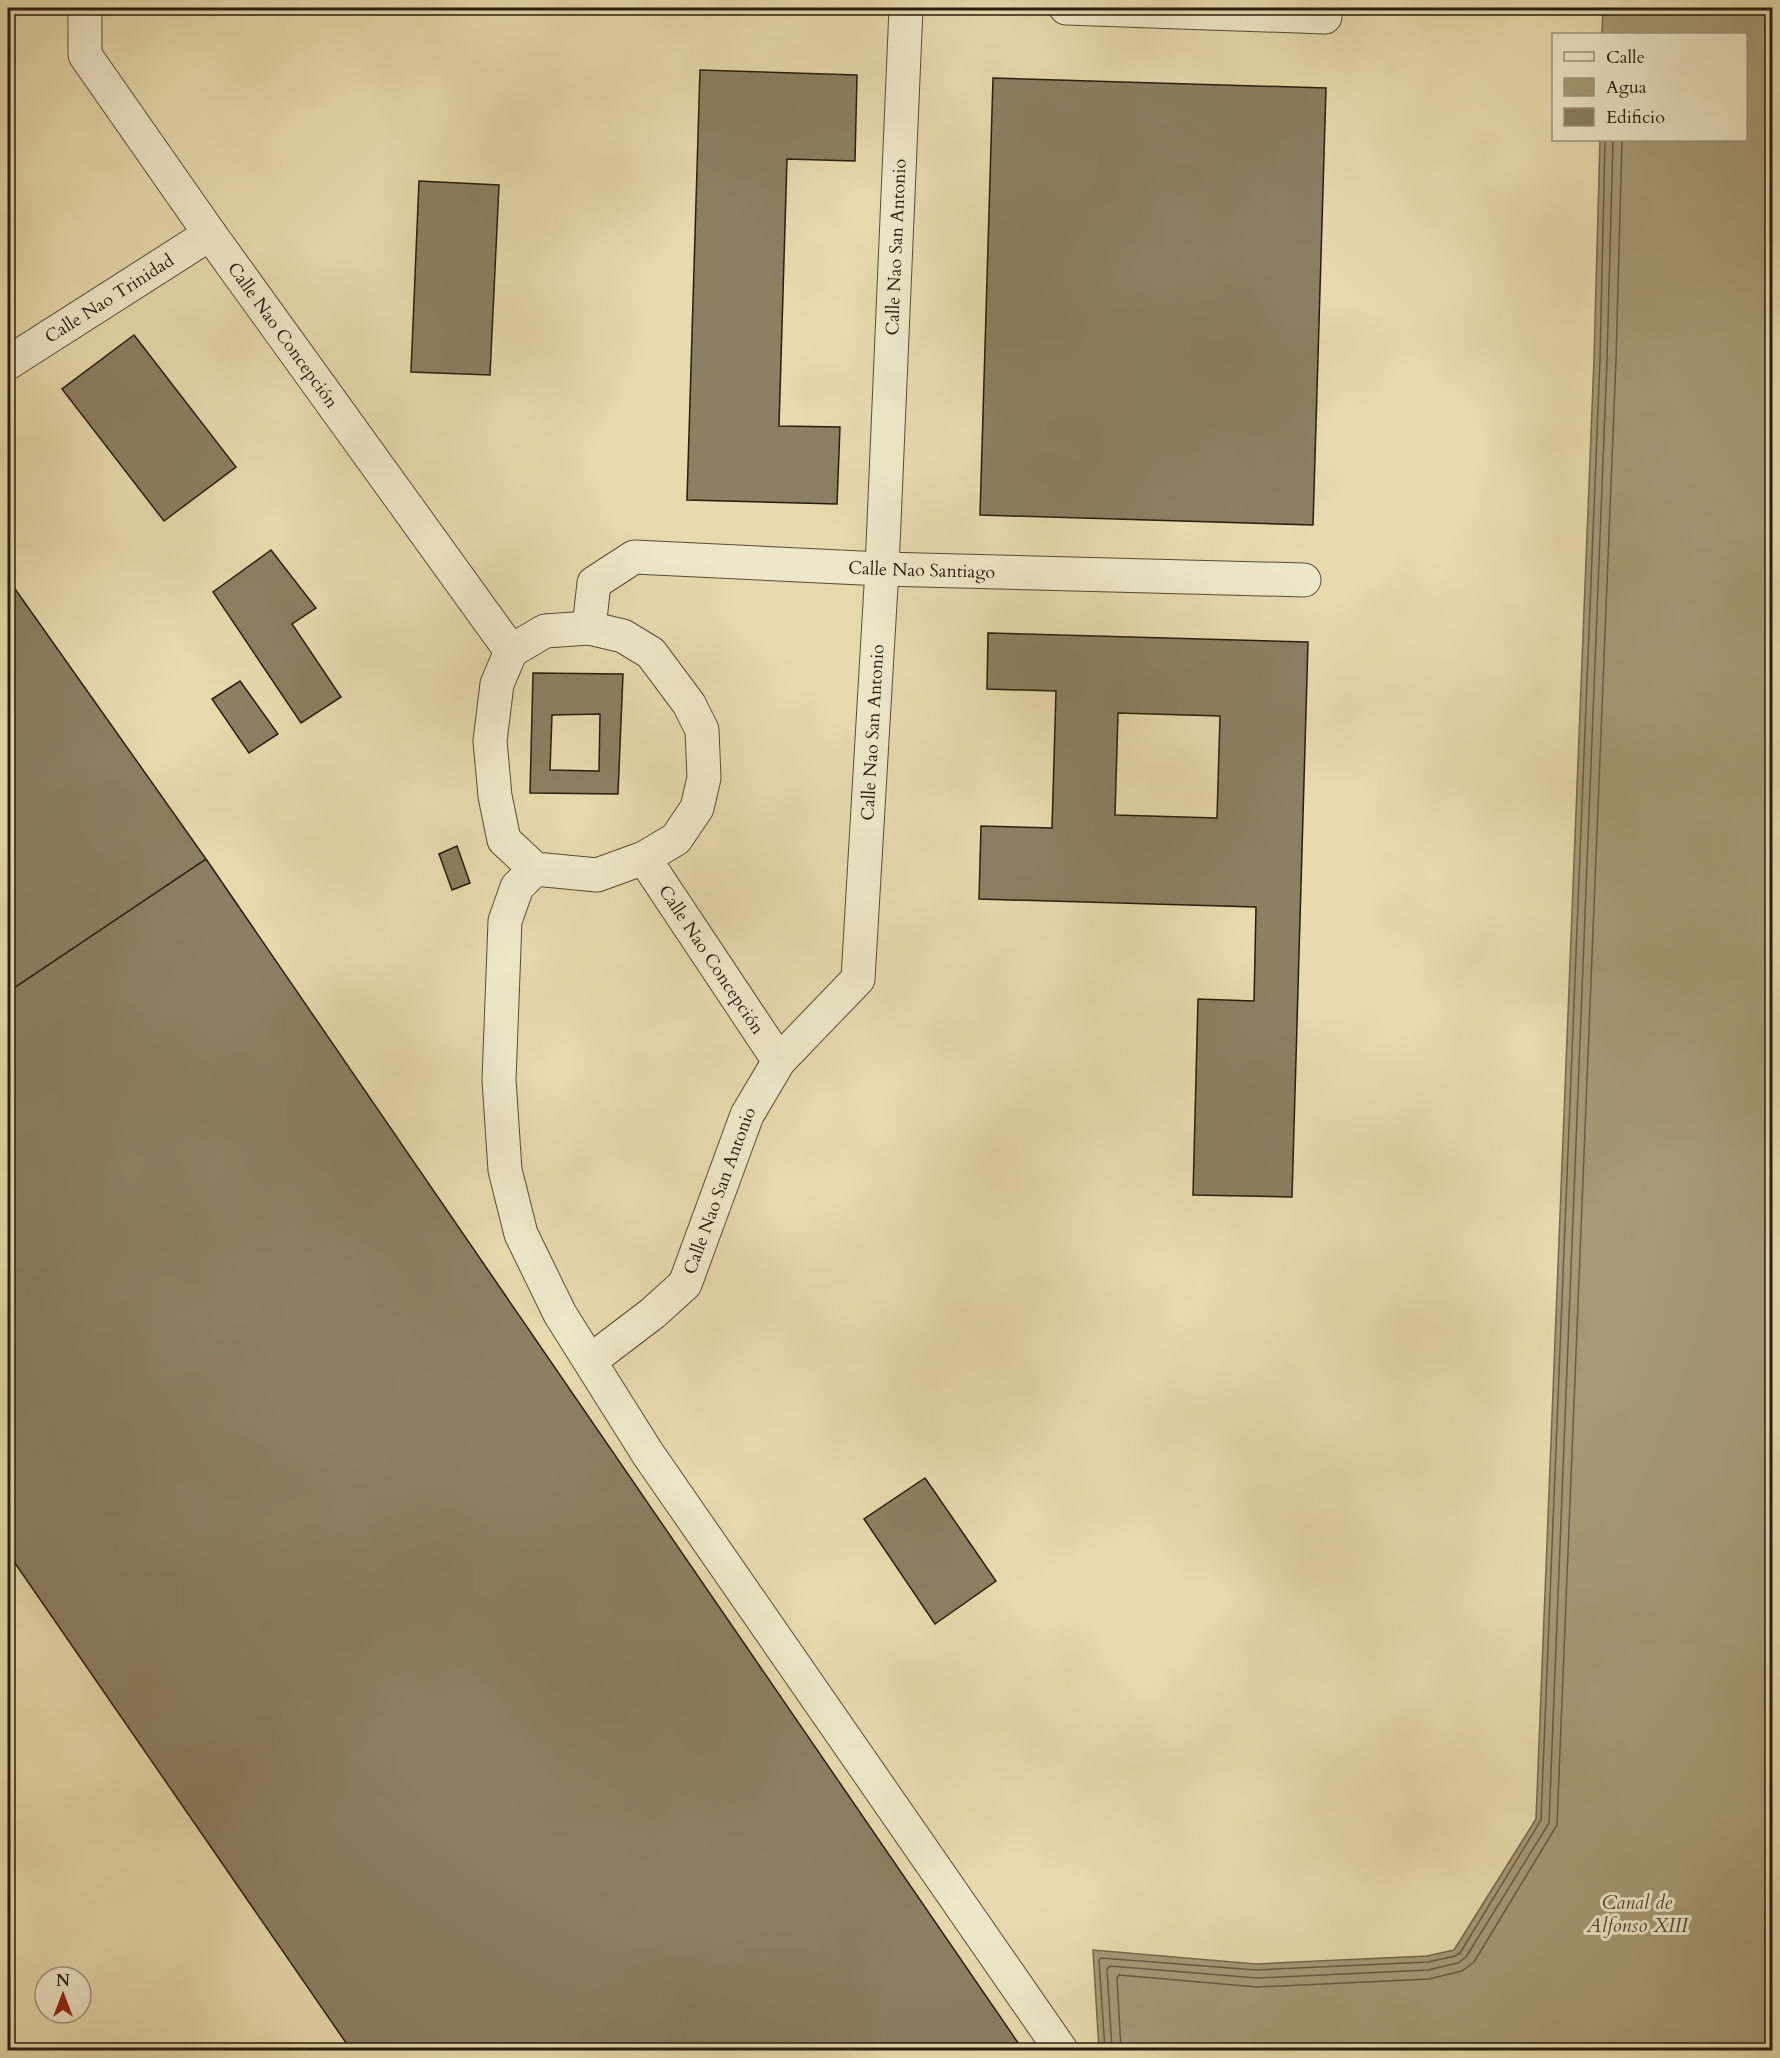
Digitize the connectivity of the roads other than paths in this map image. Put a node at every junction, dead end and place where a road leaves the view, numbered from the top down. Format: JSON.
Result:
{"nodes":[{"id":1,"x":85,"y":8,"type":"edge"},
{"id":2,"x":906,"y":8,"type":"edge"},
{"id":3,"x":1066,"y":8,"type":"edge"},
{"id":4,"x":1325,"y":17,"type":"dead end"},
{"id":5,"x":210,"y":234,"type":"junction"},
{"id":6,"x":8,"y":363,"type":"edge"},
{"id":7,"x":882,"y":569,"type":"junction"},
{"id":8,"x":1304,"y":580,"type":"dead end"},
{"id":9,"x":589,"y":628,"type":"junction"},
{"id":10,"x":511,"y":651,"type":"junction"},
{"id":11,"x":644,"y":858,"type":"junction"},
{"id":12,"x":535,"y":869,"type":"junction"},
{"id":13,"x":779,"y":1061,"type":"junction"},
{"id":14,"x":590,"y":1361,"type":"junction"},
{"id":15,"x":1061,"y":2050,"type":"edge"}],
"edges":[{"from":1,"to":5,"type":"street","name":"Calle Nao Concepción"},
{"from":2,"to":7,"type":"street","name":"Calle Nao San Antonio"},
{"from":3,"to":4,"type":"street"},
{"from":5,"to":6,"type":"street","name":"Calle Nao Trinidad"},
{"from":5,"to":10,"type":"street","name":"Calle Nao Concepción"},
{"from":7,"to":8,"type":"street","name":"Calle Nao Santiago"},
{"from":7,"to":9,"type":"street","name":"Calle Nao Santiago"},
{"from":7,"to":13,"type":"street","name":"Calle Nao San Antonio"},
{"from":9,"to":10,"type":"street"},
{"from":9,"to":11,"type":"street"},
{"from":10,"to":12,"type":"street"},
{"from":11,"to":12,"type":"street"},
{"from":11,"to":13,"type":"street","name":"Calle Nao Concepción"},
{"from":12,"to":14,"type":"street"},
{"from":13,"to":14,"type":"street","name":"Calle Nao San Antonio"},
{"from":14,"to":15,"type":"street"}]}
